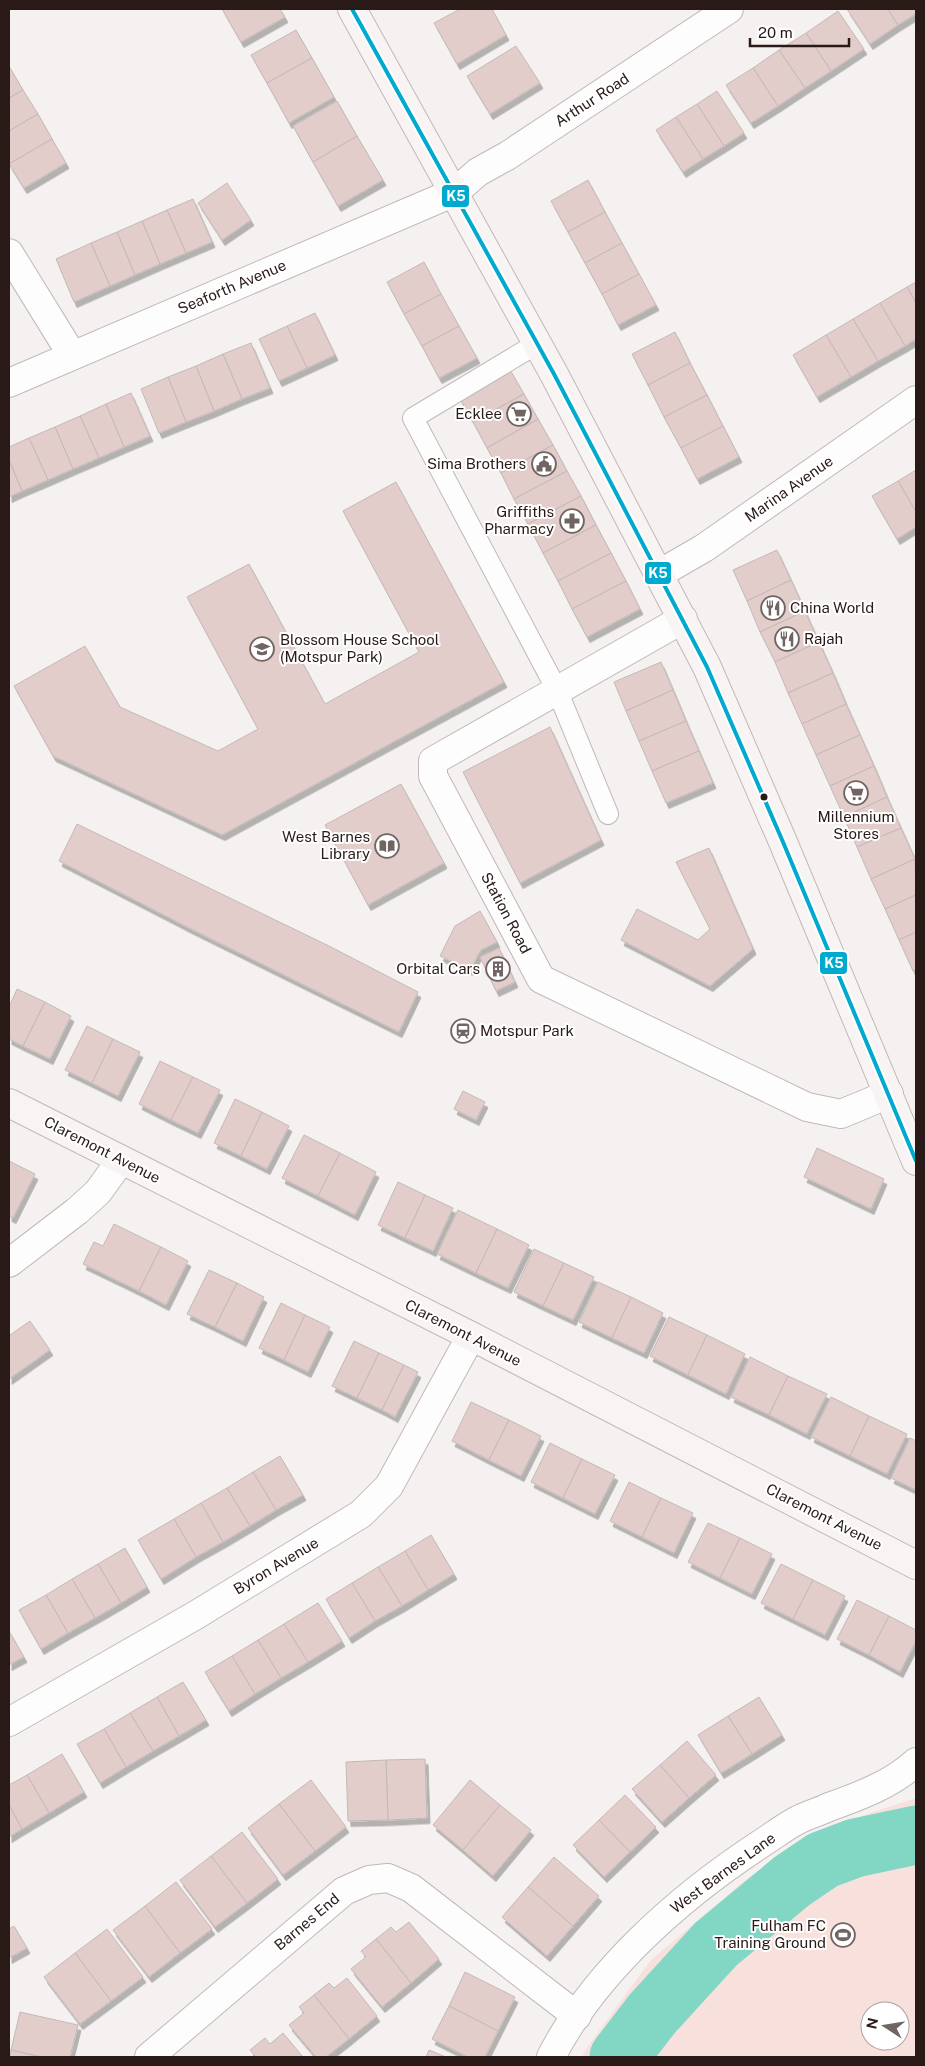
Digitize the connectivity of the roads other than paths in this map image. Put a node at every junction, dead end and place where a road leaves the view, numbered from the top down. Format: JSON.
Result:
{"nodes":[{"id":1,"x":352,"y":9,"type":"edge"},
{"id":2,"x":722,"y":10,"type":"edge"},
{"id":3,"x":455,"y":192,"type":"junction"},
{"id":4,"x":9,"y":253,"type":"edge"},
{"id":5,"x":538,"y":343,"type":"junction"},
{"id":6,"x":72,"y":355,"type":"junction"},
{"id":7,"x":9,"y":383,"type":"edge"},
{"id":8,"x":916,"y":400,"type":"edge"},
{"id":9,"x":659,"y":574,"type":"junction"},
{"id":10,"x":683,"y":619,"type":"junction"},
{"id":11,"x":557,"y":690,"type":"junction"},
{"id":12,"x":608,"y":814,"type":"dead end"},
{"id":13,"x":889,"y":1094,"type":"junction"},
{"id":14,"x":9,"y":1103,"type":"edge"},
{"id":15,"x":121,"y":1160,"type":"junction"},
{"id":16,"x":916,"y":1161,"type":"edge"},
{"id":17,"x":9,"y":1263,"type":"edge"},
{"id":18,"x":471,"y":1336,"type":"junction"},
{"id":19,"x":916,"y":1565,"type":"edge"},
{"id":20,"x":9,"y":1722,"type":"edge"},
{"id":21,"x":916,"y":1762,"type":"edge"},
{"id":22,"x":576,"y":2016,"type":"junction"},
{"id":23,"x":149,"y":2057,"type":"edge"},
{"id":24,"x":551,"y":2057,"type":"edge"}],
"edges":[{"from":1,"to":3,"type":"street"},
{"from":2,"to":3,"type":"street","name":"Arthur Road"},
{"from":3,"to":5,"type":"street"},
{"from":3,"to":6,"type":"street","name":"Seaforth Avenue"},
{"from":4,"to":6,"type":"street"},
{"from":5,"to":9,"type":"street"},
{"from":5,"to":11,"type":"lane"},
{"from":6,"to":7,"type":"street","name":"Seaforth Avenue"},
{"from":8,"to":9,"type":"street","name":"Marina Avenue"},
{"from":9,"to":10,"type":"street"},
{"from":10,"to":11,"type":"street","name":"Station Road"},
{"from":10,"to":13,"type":"street"},
{"from":11,"to":12,"type":"lane"},
{"from":11,"to":13,"type":"street","name":"Station Road"},
{"from":13,"to":16,"type":"street"},
{"from":14,"to":15,"type":"street","name":"Claremont Avenue"},
{"from":15,"to":17,"type":"street"},
{"from":15,"to":18,"type":"street","name":"Claremont Avenue"},
{"from":18,"to":19,"type":"street","name":"Claremont Avenue"},
{"from":18,"to":20,"type":"street","name":"Byron Avenue"},
{"from":21,"to":22,"type":"street","name":"West Barnes Lane"},
{"from":22,"to":23,"type":"street","name":"Barnes End"},
{"from":22,"to":24,"type":"street","name":"West Barnes Lane"}]}
